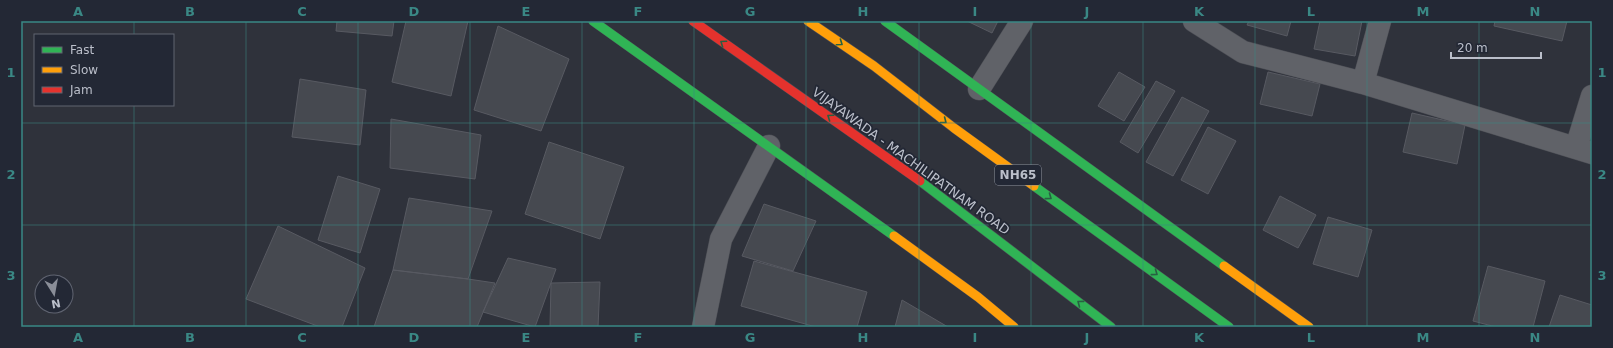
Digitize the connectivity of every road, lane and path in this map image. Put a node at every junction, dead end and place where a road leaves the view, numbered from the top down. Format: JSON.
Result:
{"nodes":[{"id":1,"x":593,"y":21,"type":"edge"},
{"id":2,"x":692,"y":21,"type":"edge"},
{"id":3,"x":808,"y":21,"type":"edge"},
{"id":4,"x":885,"y":21,"type":"edge"},
{"id":5,"x":1022,"y":21,"type":"edge"},
{"id":6,"x":1194,"y":21,"type":"edge"},
{"id":7,"x":1380,"y":21,"type":"edge"},
{"id":8,"x":1362,"y":83,"type":"junction"},
{"id":9,"x":979,"y":89,"type":"junction"},
{"id":10,"x":1592,"y":96,"type":"edge"},
{"id":11,"x":769,"y":146,"type":"junction"},
{"id":12,"x":1584,"y":150,"type":"edge"},
{"id":13,"x":703,"y":327,"type":"edge"},
{"id":14,"x":1014,"y":327,"type":"edge"},
{"id":15,"x":1111,"y":327,"type":"edge"},
{"id":16,"x":1229,"y":327,"type":"edge"},
{"id":17,"x":1309,"y":327,"type":"edge"}],
"edges":[{"from":1,"to":11,"type":"main road"},
{"from":15,"to":2,"type":"main road","name":"VIJAYAWADA - MACHILIPATNAM ROAD","one_way":true},
{"from":3,"to":16,"type":"main road","number":"NH65","one_way":true},
{"from":4,"to":9,"type":"main road"},
{"from":5,"to":9,"type":"street"},
{"from":6,"to":8,"type":"street"},
{"from":7,"to":8,"type":"street"},
{"from":8,"to":12,"type":"street"},
{"from":9,"to":17,"type":"main road"},
{"from":10,"to":12,"type":"street"},
{"from":11,"to":13,"type":"street"},
{"from":11,"to":14,"type":"main road"}]}
